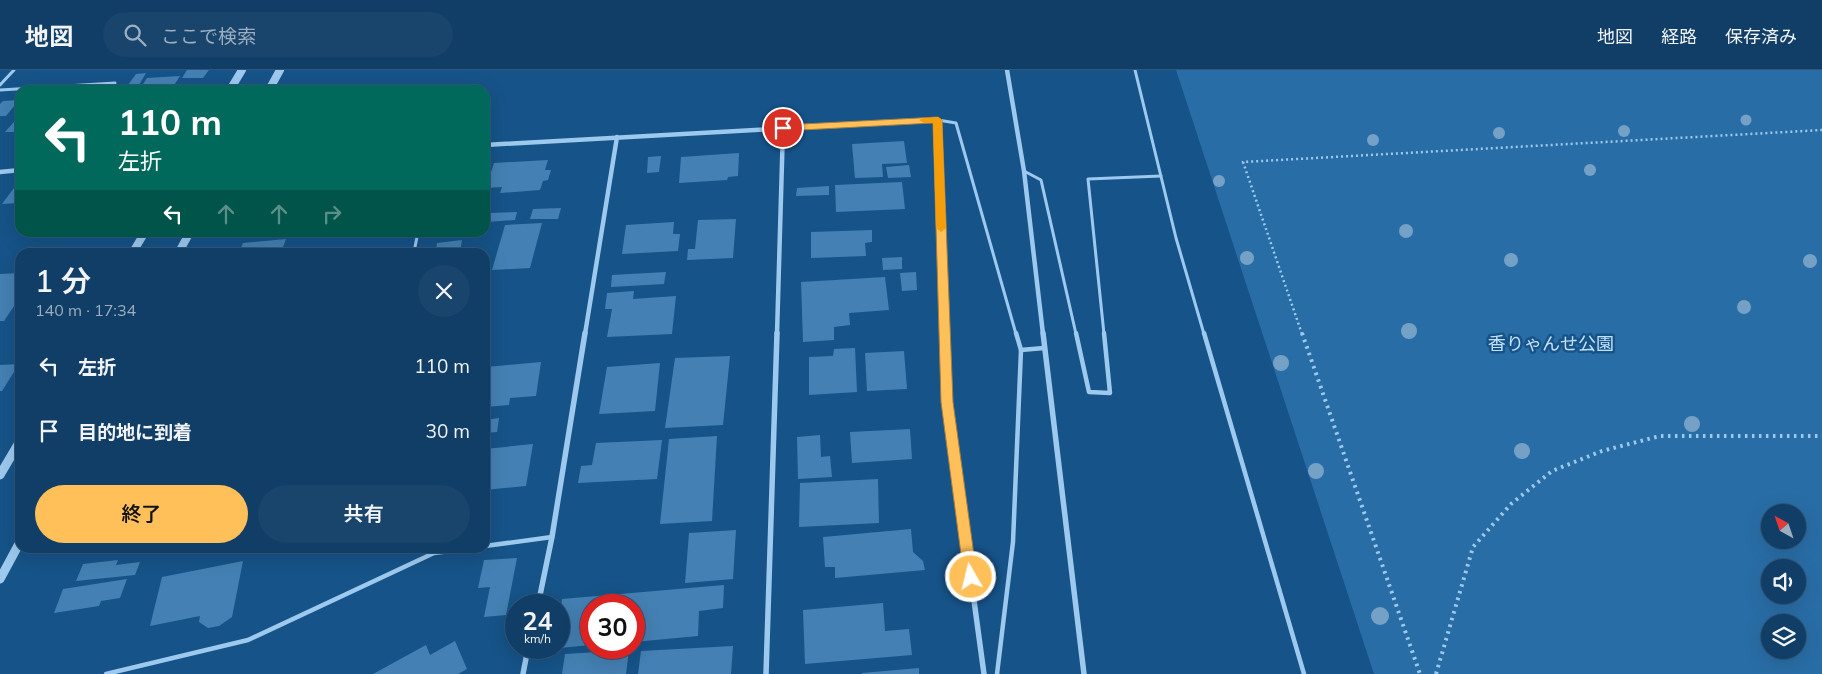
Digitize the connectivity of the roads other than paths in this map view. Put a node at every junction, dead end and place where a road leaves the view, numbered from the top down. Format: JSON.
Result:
{"nodes":[{"id":1,"x":14,"y":70,"type":"edge"},
{"id":2,"x":242,"y":70,"type":"edge"},
{"id":3,"x":280,"y":70,"type":"edge"},
{"id":4,"x":1007,"y":70,"type":"edge"},
{"id":5,"x":1135,"y":70,"type":"edge"},
{"id":6,"x":115,"y":84,"type":"dead end"},
{"id":7,"x":0,"y":85,"type":"edge"},
{"id":8,"x":96,"y":85,"type":"edge"},
{"id":9,"x":233,"y":85,"type":"edge"},
{"id":10,"x":272,"y":85,"type":"edge"},
{"id":11,"x":15,"y":89,"type":"edge"},
{"id":12,"x":0,"y":90,"type":"edge"},
{"id":13,"x":938,"y":120,"type":"junction"},
{"id":14,"x":783,"y":128,"type":"junction"},
{"id":15,"x":617,"y":138,"type":"junction"},
{"id":16,"x":490,"y":145,"type":"edge"},
{"id":17,"x":15,"y":170,"type":"edge"},
{"id":18,"x":1024,"y":171,"type":"junction"},
{"id":19,"x":0,"y":172,"type":"edge"},
{"id":20,"x":1161,"y":176,"type":"junction"},
{"id":21,"x":142,"y":237,"type":"edge"},
{"id":22,"x":187,"y":237,"type":"edge"},
{"id":23,"x":135,"y":248,"type":"edge"},
{"id":24,"x":181,"y":248,"type":"edge"},
{"id":25,"x":1044,"y":348,"type":"junction"},
{"id":26,"x":1021,"y":350,"type":"junction"},
{"id":27,"x":15,"y":450,"type":"edge"},
{"id":28,"x":0,"y":475,"type":"edge"},
{"id":29,"x":552,"y":537,"type":"junction"},
{"id":30,"x":490,"y":545,"type":"edge"},
{"id":31,"x":15,"y":551,"type":"edge"},
{"id":32,"x":434,"y":553,"type":"edge"},
{"id":33,"x":0,"y":579,"type":"edge"},
{"id":34,"x":540,"y":594,"type":"edge"},
{"id":35,"x":526,"y":659,"type":"edge"},
{"id":36,"x":106,"y":674,"type":"edge"},
{"id":37,"x":523,"y":674,"type":"edge"},
{"id":38,"x":766,"y":674,"type":"edge"},
{"id":39,"x":984,"y":674,"type":"edge"},
{"id":40,"x":997,"y":674,"type":"edge"},
{"id":41,"x":1084,"y":674,"type":"edge"},
{"id":42,"x":1304,"y":674,"type":"edge"}],
"edges":[{"from":1,"to":7,"type":"lane"},
{"from":2,"to":9,"type":"street"},
{"from":3,"to":10,"type":"street"},
{"from":4,"to":18,"type":"street"},
{"from":5,"to":20,"type":"lane"},
{"from":6,"to":8,"type":"lane"},
{"from":11,"to":12,"type":"lane"},
{"from":13,"to":14,"type":"street"},
{"from":13,"to":26,"type":"lane"},
{"from":13,"to":39,"type":"street"},
{"from":14,"to":15,"type":"street"},
{"from":14,"to":38,"type":"street"},
{"from":15,"to":16,"type":"street"},
{"from":15,"to":29,"type":"street"},
{"from":17,"to":19,"type":"street"},
{"from":18,"to":20,"type":"lane"},
{"from":18,"to":25,"type":"street"},
{"from":20,"to":42,"type":"lane"},
{"from":21,"to":23,"type":"street"},
{"from":22,"to":24,"type":"street"},
{"from":25,"to":26,"type":"lane"},
{"from":25,"to":41,"type":"street"},
{"from":26,"to":40,"type":"lane"},
{"from":27,"to":28,"type":"street"},
{"from":29,"to":30,"type":"lane"},
{"from":29,"to":34,"type":"street"},
{"from":31,"to":33,"type":"street"},
{"from":32,"to":36,"type":"lane"},
{"from":35,"to":37,"type":"street"}]}
